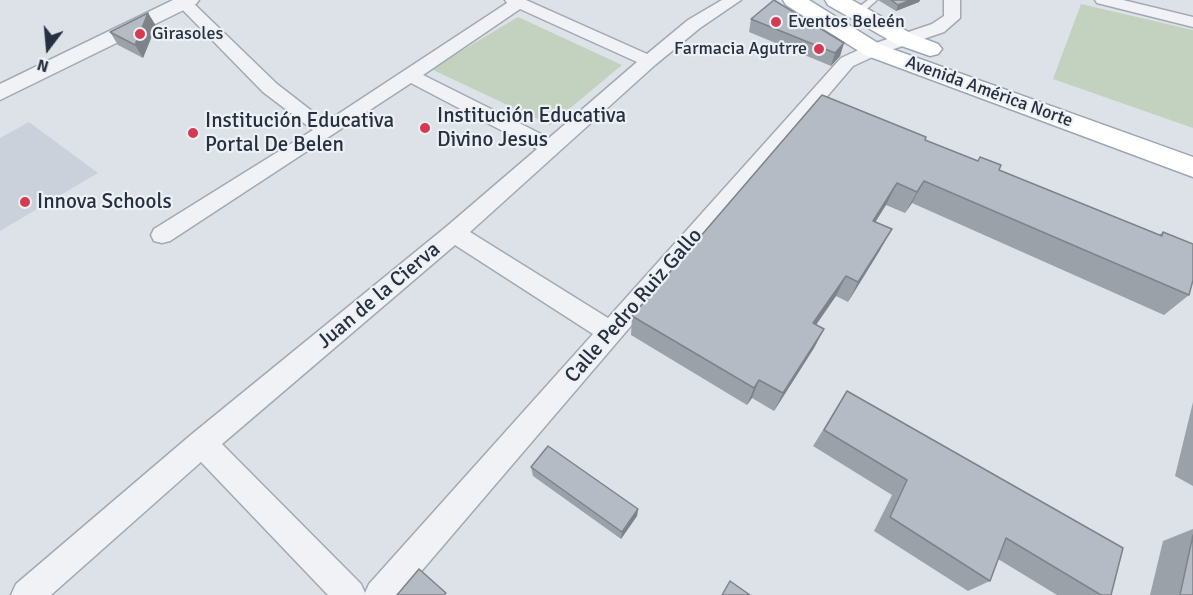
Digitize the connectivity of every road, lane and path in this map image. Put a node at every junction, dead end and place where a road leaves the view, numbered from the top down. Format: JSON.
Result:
{"nodes":[{"id":1,"x":159,"y":0,"type":"edge"},
{"id":2,"x":733,"y":0,"type":"edge"},
{"id":3,"x":794,"y":0,"type":"edge"},
{"id":4,"x":836,"y":0,"type":"edge"},
{"id":5,"x":952,"y":0,"type":"edge"},
{"id":6,"x":1103,"y":0,"type":"edge"},
{"id":7,"x":185,"y":1,"type":"edge"},
{"id":8,"x":516,"y":1,"type":"edge"},
{"id":9,"x":865,"y":7,"type":"edge"},
{"id":10,"x":1166,"y":8,"type":"edge"},
{"id":11,"x":1193,"y":22,"type":"edge"},
{"id":12,"x":904,"y":39,"type":"junction"},
{"id":13,"x":873,"y":50,"type":"junction"},
{"id":14,"x":650,"y":61,"type":"junction"},
{"id":15,"x":0,"y":75,"type":"edge"},
{"id":16,"x":410,"y":75,"type":"junction"},
{"id":17,"x":0,"y":93,"type":"edge"},
{"id":18,"x":326,"y":131,"type":"junction"},
{"id":19,"x":1193,"y":145,"type":"edge"},
{"id":20,"x":552,"y":148,"type":"junction"},
{"id":21,"x":1193,"y":167,"type":"edge"},
{"id":22,"x":454,"y":233,"type":"junction"},
{"id":23,"x":162,"y":235,"type":"dead end"},
{"id":24,"x":610,"y":332,"type":"junction"},
{"id":25,"x":202,"y":443,"type":"junction"},
{"id":26,"x":27,"y":595,"type":"edge"},
{"id":27,"x":350,"y":595,"type":"edge"},
{"id":28,"x":380,"y":595,"type":"edge"}],
"edges":[{"from":1,"to":15,"type":"street"},
{"from":2,"to":14,"type":"street","name":"Juan de la Cierva"},
{"from":3,"to":13,"type":"main road","name":"Avenida América Norte"},
{"from":4,"to":9,"type":"main road","name":"Avenida América Norte"},
{"from":5,"to":12,"type":"street","name":"Calle Pedro Ruiz Gallo"},
{"from":6,"to":10,"type":"street"},
{"from":7,"to":17,"type":"street"},
{"from":7,"to":18,"type":"street"},
{"from":8,"to":14,"type":"street"},
{"from":8,"to":16,"type":"street"},
{"from":9,"to":12,"type":"main road","name":"Avenida América Norte"},
{"from":10,"to":11,"type":"street"},
{"from":12,"to":13,"type":"street","name":"Calle Pedro Ruiz Gallo"},
{"from":12,"to":19,"type":"main road","name":"Avenida América Norte"},
{"from":13,"to":21,"type":"main road","name":"Avenida América Norte"},
{"from":13,"to":24,"type":"street","name":"Calle Pedro Ruiz Gallo"},
{"from":14,"to":20,"type":"street","name":"Juan de la Cierva"},
{"from":16,"to":18,"type":"street"},
{"from":16,"to":20,"type":"street"},
{"from":18,"to":23,"type":"street"},
{"from":20,"to":22,"type":"street","name":"Juan de la Cierva"},
{"from":22,"to":24,"type":"street"},
{"from":22,"to":25,"type":"street","name":"Juan de la Cierva"},
{"from":24,"to":28,"type":"street","name":"Calle Pedro Ruiz Gallo"},
{"from":25,"to":26,"type":"street","name":"Juan de la Cierva"},
{"from":25,"to":27,"type":"street"}]}
